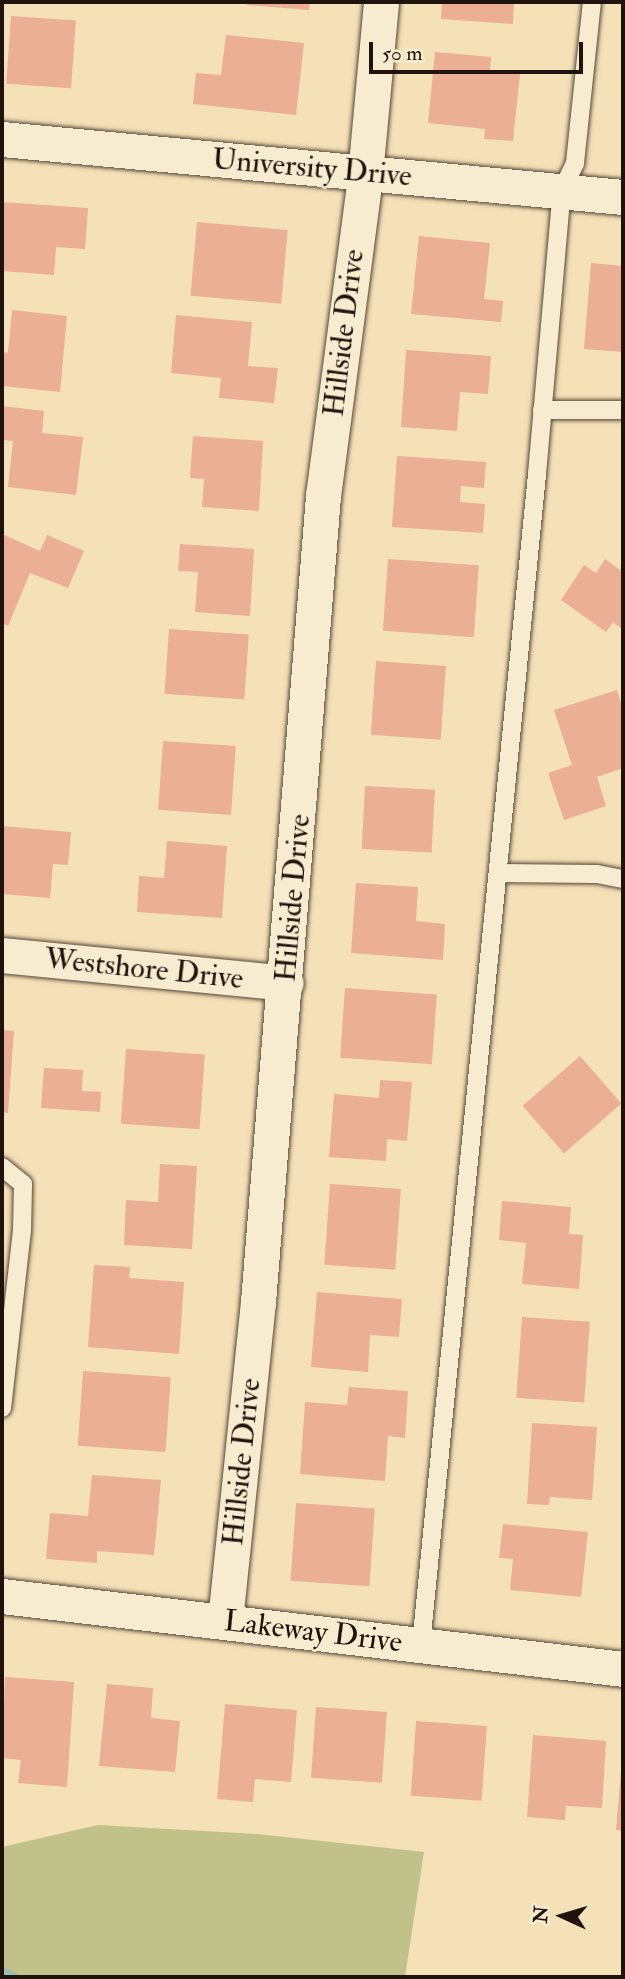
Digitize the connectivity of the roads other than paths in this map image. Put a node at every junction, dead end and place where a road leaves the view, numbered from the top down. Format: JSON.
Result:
{"nodes":[{"id":1,"x":381,"y":2,"type":"edge"},
{"id":2,"x":592,"y":2,"type":"edge"},
{"id":3,"x":2,"y":138,"type":"edge"},
{"id":4,"x":365,"y":175,"type":"junction"},
{"id":5,"x":562,"y":190,"type":"junction"},
{"id":6,"x":623,"y":197,"type":"edge"},
{"id":7,"x":542,"y":410,"type":"junction"},
{"id":8,"x":623,"y":410,"type":"edge"},
{"id":9,"x":498,"y":873,"type":"junction"},
{"id":10,"x":623,"y":878,"type":"edge"},
{"id":11,"x":2,"y":955,"type":"edge"},
{"id":12,"x":286,"y":983,"type":"junction"},
{"id":13,"x":2,"y":1167,"type":"edge"},
{"id":14,"x":2,"y":1408,"type":"edge"},
{"id":15,"x":2,"y":1596,"type":"edge"},
{"id":16,"x":225,"y":1621,"type":"junction"},
{"id":17,"x":421,"y":1645,"type":"junction"},
{"id":18,"x":623,"y":1669,"type":"edge"}],
"edges":[{"from":1,"to":4,"type":"street","name":"Hillside Drive"},
{"from":2,"to":5,"type":"lane"},
{"from":3,"to":4,"type":"street","name":"University Drive"},
{"from":4,"to":5,"type":"street","name":"University Drive"},
{"from":4,"to":12,"type":"street","name":"Hillside Drive"},
{"from":5,"to":6,"type":"street","name":"University Drive"},
{"from":5,"to":7,"type":"lane"},
{"from":7,"to":8,"type":"lane"},
{"from":7,"to":9,"type":"lane"},
{"from":9,"to":10,"type":"lane"},
{"from":9,"to":17,"type":"lane"},
{"from":11,"to":12,"type":"street","name":"Westshore Drive"},
{"from":12,"to":16,"type":"street","name":"Hillside Drive"},
{"from":13,"to":14,"type":"lane"},
{"from":15,"to":16,"type":"street","name":"Lakeway Drive"},
{"from":16,"to":17,"type":"street","name":"Lakeway Drive"},
{"from":17,"to":18,"type":"street","name":"Lakeway Drive"}]}
